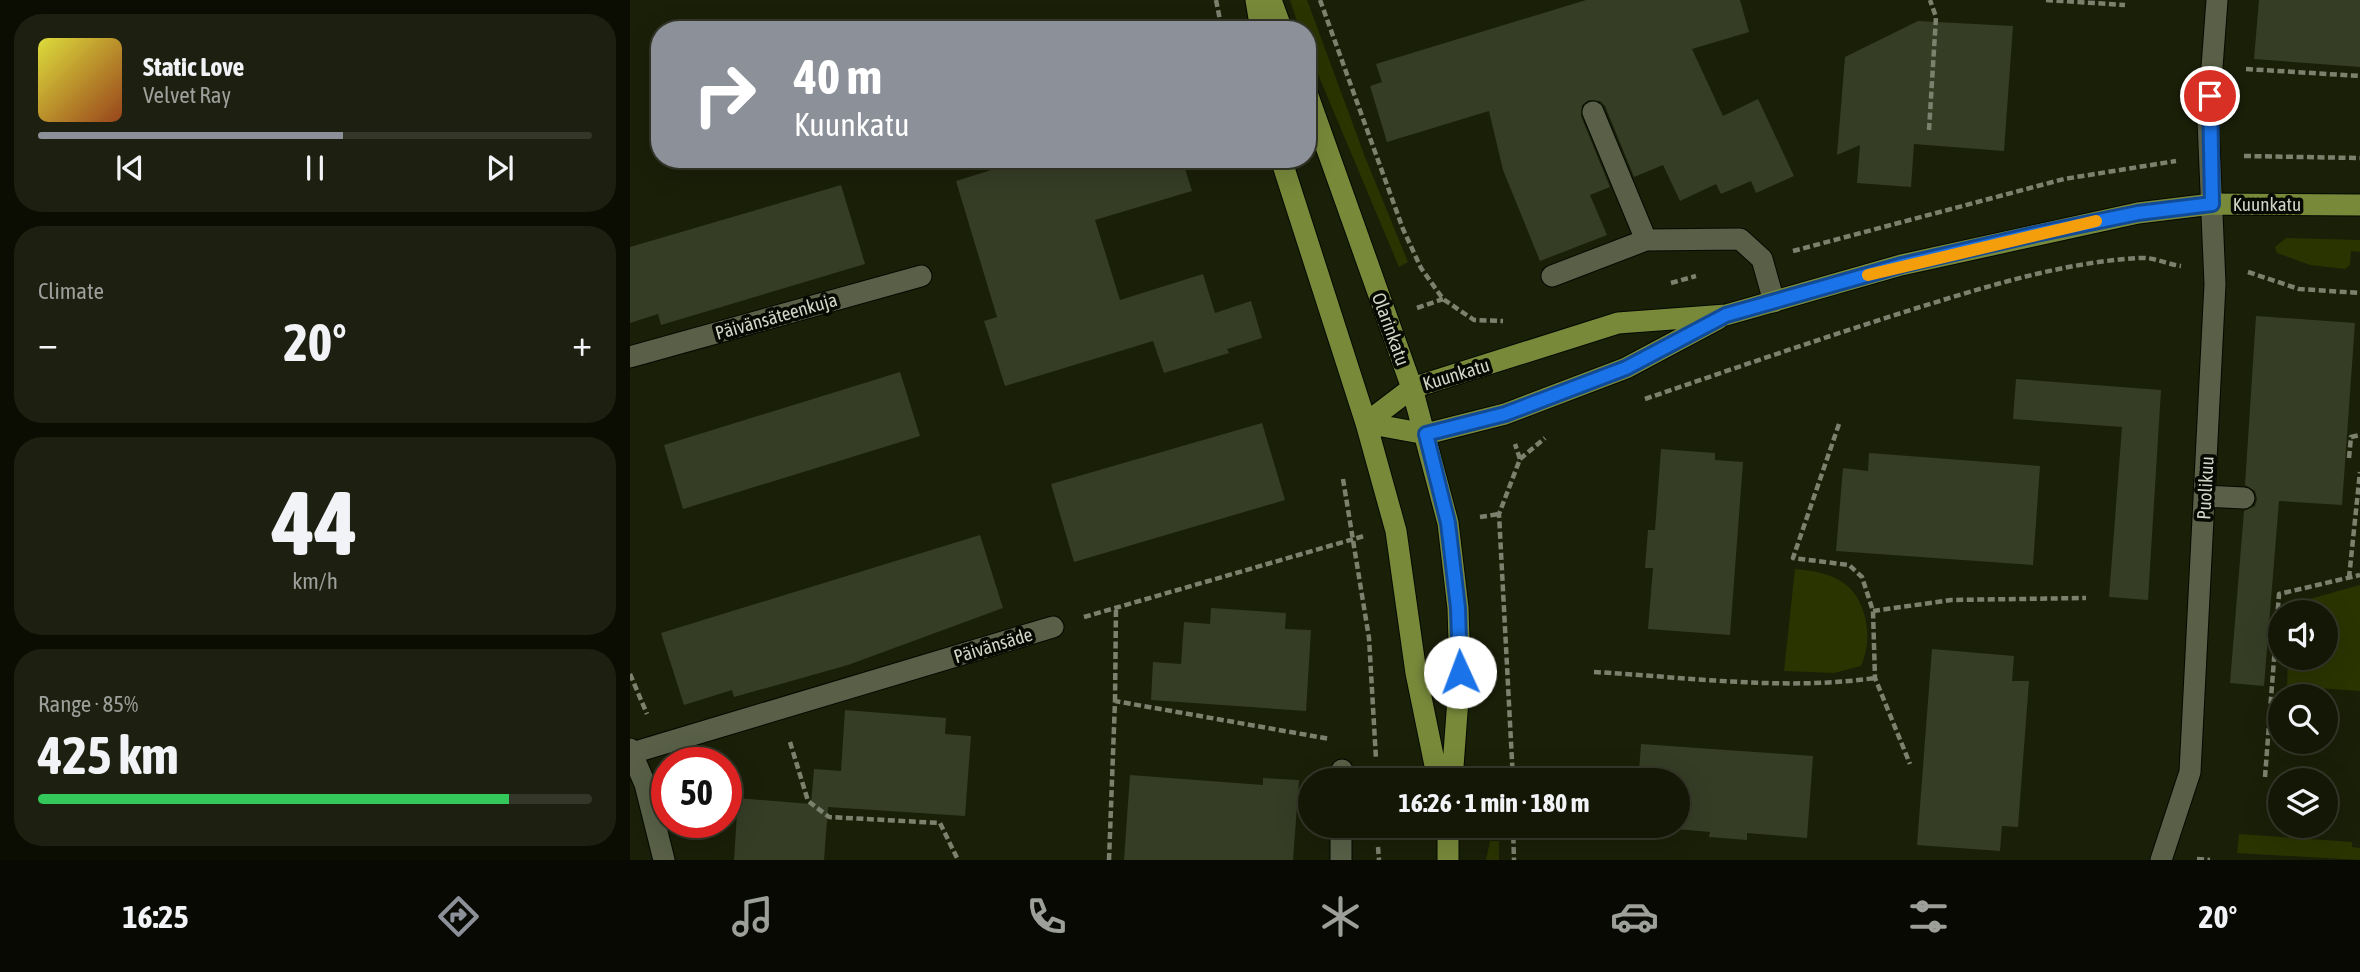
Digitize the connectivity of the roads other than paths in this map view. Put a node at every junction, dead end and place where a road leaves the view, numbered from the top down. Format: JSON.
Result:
{"nodes":[{"id":1,"x":1256,"y":0,"type":"edge"},
{"id":2,"x":1271,"y":0,"type":"edge"},
{"id":3,"x":2217,"y":0,"type":"edge"},
{"id":4,"x":1260,"y":21,"type":"edge"},
{"id":5,"x":1279,"y":21,"type":"edge"},
{"id":6,"x":1593,"y":112,"type":"dead end"},
{"id":7,"x":1316,"y":118,"type":"edge"},
{"id":8,"x":1284,"y":168,"type":"edge"},
{"id":9,"x":2212,"y":204,"type":"junction"},
{"id":10,"x":2360,"y":205,"type":"edge"},
{"id":11,"x":1646,"y":240,"type":"junction"},
{"id":12,"x":921,"y":276,"type":"dead end"},
{"id":13,"x":1552,"y":276,"type":"dead end"},
{"id":14,"x":1774,"y":302,"type":"junction"},
{"id":15,"x":1726,"y":315,"type":"junction"},
{"id":16,"x":630,"y":357,"type":"edge"},
{"id":17,"x":1412,"y":387,"type":"junction"},
{"id":18,"x":1366,"y":423,"type":"junction"},
{"id":19,"x":1426,"y":434,"type":"junction"},
{"id":20,"x":2204,"y":496,"type":"junction"},
{"id":21,"x":2244,"y":498,"type":"dead end"},
{"id":22,"x":1053,"y":627,"type":"road end"},
{"id":23,"x":631,"y":751,"type":"edge"},
{"id":24,"x":1436,"y":768,"type":"edge"},
{"id":25,"x":1453,"y":768,"type":"edge"},
{"id":26,"x":637,"y":786,"type":"edge"},
{"id":27,"x":1341,"y":838,"type":"edge"},
{"id":28,"x":1448,"y":838,"type":"edge"},
{"id":29,"x":664,"y":860,"type":"edge"},
{"id":30,"x":1341,"y":860,"type":"edge"},
{"id":31,"x":1448,"y":860,"type":"edge"},
{"id":32,"x":2161,"y":860,"type":"edge"}],
"edges":[{"from":1,"to":4,"type":"main road"},
{"from":2,"to":5,"type":"main road"},
{"from":3,"to":9,"type":"street","name":"Puolikuu"},
{"from":6,"to":11,"type":"street"},
{"from":7,"to":17,"type":"main road","name":"Olarinkatu"},
{"from":8,"to":18,"type":"main road"},
{"from":9,"to":10,"type":"main road","name":"Kuunkatu"},
{"from":9,"to":14,"type":"main road","name":"Kuunkatu"},
{"from":9,"to":20,"type":"street","name":"Puolikuu"},
{"from":11,"to":13,"type":"street"},
{"from":11,"to":14,"type":"street"},
{"from":12,"to":16,"type":"street","name":"Päivänsäteenkuja"},
{"from":14,"to":15,"type":"main road","name":"Kuunkatu"},
{"from":15,"to":17,"type":"main road","name":"Kuunkatu"},
{"from":15,"to":19,"type":"main road","name":"Kuunkatu"},
{"from":17,"to":18,"type":"main road","name":"Kuunkatu"},
{"from":17,"to":19,"type":"main road","name":"Olarinkatu"},
{"from":18,"to":19,"type":"main road","name":"Kuunkatu"},
{"from":18,"to":24,"type":"main road"},
{"from":19,"to":25,"type":"main road","name":"Olarinkatu"},
{"from":20,"to":21,"type":"street"},
{"from":20,"to":32,"type":"street","name":"Puolikuu"},
{"from":22,"to":23,"type":"street","name":"Päivänsäde"},
{"from":23,"to":26,"type":"street"},
{"from":26,"to":29,"type":"street"},
{"from":27,"to":30,"type":"street"},
{"from":28,"to":31,"type":"main road"}]}
